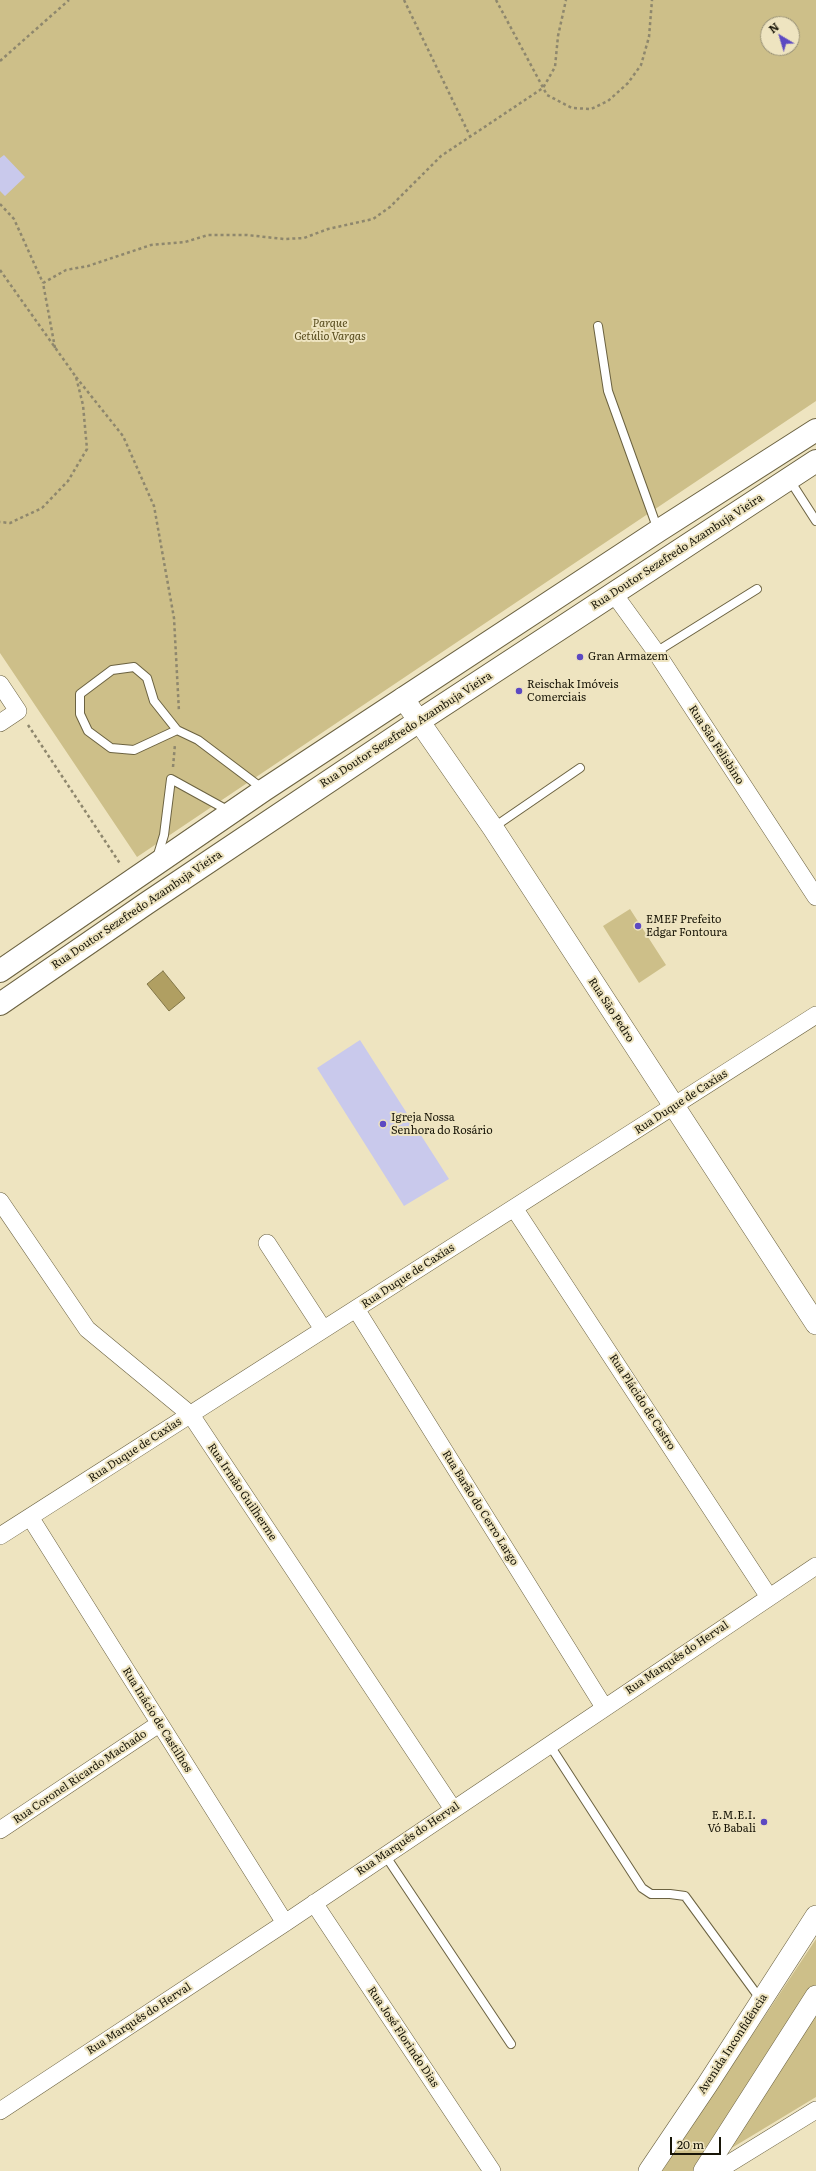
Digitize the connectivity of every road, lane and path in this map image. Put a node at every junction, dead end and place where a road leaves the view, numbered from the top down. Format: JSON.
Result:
{"nodes":[{"id":1,"x":69,"y":0,"type":"edge"},
{"id":2,"x":404,"y":0,"type":"edge"},
{"id":3,"x":496,"y":0,"type":"edge"},
{"id":4,"x":566,"y":0,"type":"edge"},
{"id":5,"x":652,"y":0,"type":"edge"},
{"id":6,"x":0,"y":61,"type":"edge"},
{"id":7,"x":543,"y":88,"type":"junction"},
{"id":8,"x":470,"y":136,"type":"junction"},
{"id":9,"x":0,"y":204,"type":"edge"},
{"id":10,"x":0,"y":270,"type":"edge"},
{"id":11,"x":43,"y":283,"type":"junction"},
{"id":12,"x":598,"y":326,"type":"dead end"},
{"id":13,"x":55,"y":348,"type":"junction"},
{"id":14,"x":76,"y":377,"type":"junction"},
{"id":15,"x":816,"y":430,"type":"edge"},
{"id":16,"x":816,"y":461,"type":"edge"},
{"id":17,"x":789,"y":478,"type":"junction"},
{"id":18,"x":816,"y":521,"type":"edge"},
{"id":19,"x":0,"y":522,"type":"edge"},
{"id":20,"x":658,"y":530,"type":"junction"},
{"id":21,"x":757,"y":589,"type":"dead end"},
{"id":22,"x":614,"y":594,"type":"junction"},
{"id":23,"x":656,"y":652,"type":"junction"},
{"id":24,"x":0,"y":684,"type":"edge"},
{"id":25,"x":403,"y":698,"type":"junction"},
{"id":26,"x":18,"y":711,"type":"junction"},
{"id":27,"x":419,"y":721,"type":"junction"},
{"id":28,"x":0,"y":723,"type":"edge"},
{"id":29,"x":177,"y":730,"type":"junction"},
{"id":30,"x":580,"y":768,"type":"dead end"},
{"id":31,"x":171,"y":779,"type":"junction"},
{"id":32,"x":264,"y":790,"type":"junction"},
{"id":33,"x":231,"y":813,"type":"junction"},
{"id":34,"x":493,"y":828,"type":"junction"},
{"id":35,"x":155,"y":864,"type":"junction"},
{"id":36,"x":131,"y":880,"type":"junction"},
{"id":37,"x":816,"y":897,"type":"edge"},
{"id":38,"x":0,"y":971,"type":"edge"},
{"id":39,"x":0,"y":1004,"type":"edge"},
{"id":40,"x":816,"y":1015,"type":"edge"},
{"id":41,"x":673,"y":1107,"type":"junction"},
{"id":42,"x":0,"y":1201,"type":"edge"},
{"id":43,"x":514,"y":1208,"type":"junction"},
{"id":44,"x":266,"y":1243,"type":"dead end"},
{"id":45,"x":356,"y":1309,"type":"junction"},
{"id":46,"x":816,"y":1324,"type":"edge"},
{"id":47,"x":323,"y":1329,"type":"junction"},
{"id":48,"x":191,"y":1415,"type":"junction"},
{"id":49,"x":30,"y":1518,"type":"junction"},
{"id":50,"x":0,"y":1536,"type":"edge"},
{"id":51,"x":816,"y":1566,"type":"edge"},
{"id":52,"x":769,"y":1597,"type":"junction"},
{"id":53,"x":604,"y":1707,"type":"junction"},
{"id":54,"x":159,"y":1724,"type":"junction"},
{"id":55,"x":549,"y":1744,"type":"junction"},
{"id":56,"x":453,"y":1809,"type":"junction"},
{"id":57,"x":0,"y":1830,"type":"edge"},
{"id":58,"x":385,"y":1855,"type":"junction"},
{"id":59,"x":314,"y":1903,"type":"junction"},
{"id":60,"x":816,"y":1916,"type":"edge"},
{"id":61,"x":285,"y":1922,"type":"junction"},
{"id":62,"x":816,"y":1996,"type":"edge"},
{"id":63,"x":762,"y":2000,"type":"junction"},
{"id":64,"x":511,"y":2044,"type":"dead end"},
{"id":65,"x":0,"y":2110,"type":"edge"},
{"id":66,"x":816,"y":2110,"type":"edge"},
{"id":67,"x":492,"y":2171,"type":"edge"},
{"id":68,"x":649,"y":2171,"type":"edge"},
{"id":69,"x":704,"y":2171,"type":"edge"},
{"id":70,"x":716,"y":2171,"type":"edge"}],
"edges":[{"from":1,"to":6,"type":"path"},
{"from":2,"to":8,"type":"path"},
{"from":3,"to":7,"type":"path"},
{"from":4,"to":7,"type":"path"},
{"from":5,"to":7,"type":"path"},
{"from":7,"to":8,"type":"path"},
{"from":8,"to":11,"type":"path"},
{"from":9,"to":11,"type":"path"},
{"from":10,"to":13,"type":"path"},
{"from":11,"to":13,"type":"path"},
{"from":12,"to":20,"type":"lane"},
{"from":13,"to":14,"type":"path"},
{"from":14,"to":19,"type":"path"},
{"from":14,"to":29,"type":"path"},
{"from":15,"to":20,"type":"main road"},
{"from":16,"to":17,"type":"main road","name":"Rua Doutor Sezefredo Azambuja Vieira"},
{"from":17,"to":18,"type":"lane"},
{"from":17,"to":22,"type":"main road","name":"Rua Doutor Sezefredo Azambuja Vieira"},
{"from":20,"to":25,"type":"main road"},
{"from":21,"to":23,"type":"lane"},
{"from":22,"to":23,"type":"street","name":"Rua São Felisbino"},
{"from":22,"to":27,"type":"main road","name":"Rua Doutor Sezefredo Azambuja Vieira"},
{"from":23,"to":37,"type":"street","name":"Rua São Felisbino"},
{"from":24,"to":26,"type":"street"},
{"from":25,"to":27,"type":"street","name":"Rua São Pedro"},
{"from":25,"to":32,"type":"main road"},
{"from":26,"to":28,"type":"street"},
{"from":26,"to":36,"type":"path"},
{"from":27,"to":34,"type":"street","name":"Rua São Pedro"},
{"from":27,"to":39,"type":"main road","name":"Rua Doutor Sezefredo Azambuja Vieira"},
{"from":29,"to":29,"type":"lane"},
{"from":29,"to":31,"type":"path"},
{"from":29,"to":32,"type":"lane"},
{"from":30,"to":34,"type":"lane"},
{"from":31,"to":33,"type":"lane"},
{"from":31,"to":35,"type":"lane"},
{"from":32,"to":33,"type":"main road"},
{"from":33,"to":35,"type":"main road"},
{"from":34,"to":41,"type":"street","name":"Rua São Pedro"},
{"from":35,"to":36,"type":"main road"},
{"from":36,"to":38,"type":"main road"},
{"from":40,"to":41,"type":"street","name":"Rua Duque de Caxias"},
{"from":41,"to":43,"type":"street","name":"Rua Duque de Caxias"},
{"from":41,"to":46,"type":"street","name":"Rua São Pedro"},
{"from":42,"to":48,"type":"street","name":"Rua Irmão Guilherme"},
{"from":43,"to":45,"type":"street","name":"Rua Duque de Caxias"},
{"from":43,"to":52,"type":"street","name":"Rua Plácido de Castro"},
{"from":44,"to":47,"type":"street"},
{"from":45,"to":47,"type":"street","name":"Rua Duque de Caxias"},
{"from":45,"to":53,"type":"street","name":"Rua Barão do Cerro Largo"},
{"from":47,"to":48,"type":"street","name":"Rua Duque de Caxias"},
{"from":48,"to":49,"type":"street","name":"Rua Duque de Caxias"},
{"from":48,"to":56,"type":"street","name":"Rua Irmão Guilherme"},
{"from":49,"to":50,"type":"street","name":"Rua Duque de Caxias"},
{"from":49,"to":54,"type":"street","name":"Rua Inácio de Castilhos"},
{"from":51,"to":52,"type":"street","name":"Rua Marquês do Herval"},
{"from":52,"to":53,"type":"street","name":"Rua Marquês do Herval"},
{"from":53,"to":55,"type":"street","name":"Rua Marquês do Herval"},
{"from":54,"to":57,"type":"street","name":"Rua Coronel Ricardo Machado"},
{"from":54,"to":61,"type":"street","name":"Rua Inácio de Castilhos"},
{"from":55,"to":56,"type":"street","name":"Rua Marquês do Herval"},
{"from":55,"to":63,"type":"lane"},
{"from":56,"to":58,"type":"street","name":"Rua Marquês do Herval"},
{"from":58,"to":59,"type":"street","name":"Rua Marquês do Herval"},
{"from":58,"to":64,"type":"lane"},
{"from":59,"to":61,"type":"street","name":"Rua Marquês do Herval"},
{"from":59,"to":67,"type":"street","name":"Rua José Florindo Dias"},
{"from":60,"to":63,"type":"street","name":"Avenida Inconfidência"},
{"from":61,"to":65,"type":"street","name":"Rua Marquês do Herval"},
{"from":62,"to":69,"type":"street"},
{"from":63,"to":68,"type":"street","name":"Avenida Inconfidência"},
{"from":66,"to":70,"type":"street"}]}
